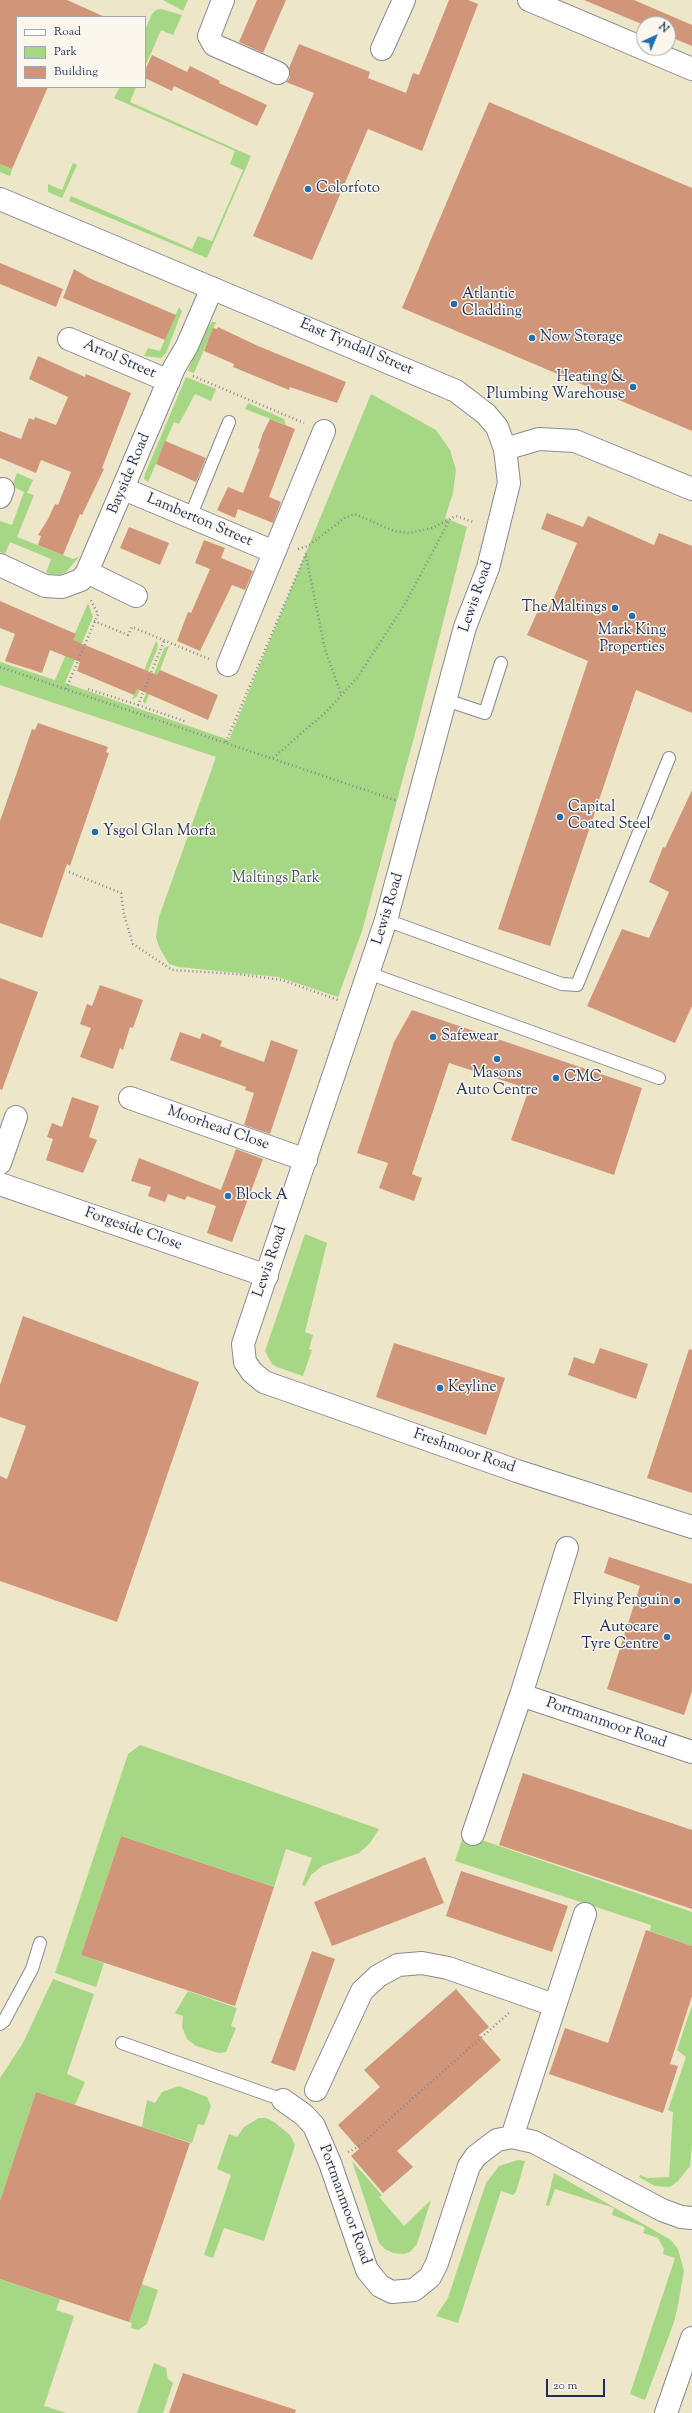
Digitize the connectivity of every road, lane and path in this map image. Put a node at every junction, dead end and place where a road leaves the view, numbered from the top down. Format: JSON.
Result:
{"nodes":[{"id":1,"x":223,"y":0,"type":"edge"},
{"id":2,"x":404,"y":0,"type":"edge"},
{"id":3,"x":529,"y":0,"type":"edge"},
{"id":4,"x":382,"y":49,"type":"dead end"},
{"id":5,"x":692,"y":69,"type":"edge"},
{"id":6,"x":278,"y":73,"type":"dead end"},
{"id":7,"x":0,"y":199,"type":"edge"},
{"id":8,"x":212,"y":288,"type":"junction"},
{"id":9,"x":69,"y":340,"type":"dead end"},
{"id":10,"x":171,"y":374,"type":"junction"},
{"id":11,"x":229,"y":422,"type":"dead end"},
{"id":12,"x":324,"y":431,"type":"joint"},
{"id":13,"x":505,"y":449,"type":"junction"},
{"id":14,"x":124,"y":489,"type":"junction"},
{"id":15,"x":692,"y":489,"type":"edge"},
{"id":16,"x":190,"y":517,"type":"junction"},
{"id":17,"x":450,"y":519,"type":"junction"},
{"id":18,"x":472,"y":522,"type":"dead end"},
{"id":19,"x":308,"y":546,"type":"junction"},
{"id":20,"x":284,"y":551,"type":"junction"},
{"id":21,"x":307,"y":551,"type":"junction"},
{"id":22,"x":0,"y":565,"type":"edge"},
{"id":23,"x":84,"y":576,"type":"junction"},
{"id":24,"x":136,"y":596,"type":"dead end"},
{"id":25,"x":94,"y":621,"type":"junction"},
{"id":26,"x":164,"y":641,"type":"junction"},
{"id":27,"x":501,"y":664,"type":"dead end"},
{"id":28,"x":228,"y":665,"type":"joint"},
{"id":29,"x":0,"y":667,"type":"edge"},
{"id":30,"x":66,"y":689,"type":"junction"},
{"id":31,"x":88,"y":689,"type":"dead end"},
{"id":32,"x":341,"y":695,"type":"junction"},
{"id":33,"x":446,"y":700,"type":"junction"},
{"id":34,"x":138,"y":704,"type":"junction"},
{"id":35,"x":187,"y":722,"type":"dead end"},
{"id":36,"x":226,"y":742,"type":"junction"},
{"id":37,"x":273,"y":758,"type":"junction"},
{"id":38,"x":670,"y":758,"type":"dead end"},
{"id":39,"x":418,"y":807,"type":"junction"},
{"id":40,"x":69,"y":872,"type":"dead end"},
{"id":41,"x":386,"y":920,"type":"junction"},
{"id":42,"x":368,"y":973,"type":"junction"},
{"id":43,"x":357,"y":1007,"type":"junction"},
{"id":44,"x":659,"y":1078,"type":"dead end"},
{"id":45,"x":130,"y":1098,"type":"dead end"},
{"id":46,"x":16,"y":1117,"type":"dead end"},
{"id":47,"x":306,"y":1160,"type":"junction"},
{"id":48,"x":0,"y":1163,"type":"edge"},
{"id":49,"x":0,"y":1184,"type":"edge"},
{"id":50,"x":267,"y":1276,"type":"junction"},
{"id":51,"x":245,"y":1362,"type":"joint"},
{"id":52,"x":692,"y":1527,"type":"edge"},
{"id":53,"x":567,"y":1548,"type":"dead end"},
{"id":54,"x":521,"y":1695,"type":"junction"},
{"id":55,"x":692,"y":1752,"type":"edge"},
{"id":56,"x":473,"y":1834,"type":"dead end"},
{"id":57,"x":584,"y":1914,"type":"dead end"},
{"id":58,"x":40,"y":1943,"type":"dead end"},
{"id":59,"x":525,"y":1995,"type":"junction"},
{"id":60,"x":554,"y":2005,"type":"junction"},
{"id":61,"x":0,"y":2024,"type":"edge"},
{"id":62,"x":122,"y":2043,"type":"dead end"},
{"id":63,"x":316,"y":2090,"type":"dead end"},
{"id":64,"x":282,"y":2100,"type":"joint"},
{"id":65,"x":512,"y":2137,"type":"junction"},
{"id":66,"x":330,"y":2163,"type":"junction"},
{"id":67,"x":692,"y":2218,"type":"edge"},
{"id":68,"x":692,"y":2338,"type":"edge"},
{"id":69,"x":666,"y":2413,"type":"edge"}],
"edges":[{"from":1,"to":6,"type":"street"},
{"from":2,"to":4,"type":"street"},
{"from":3,"to":5,"type":"street"},
{"from":7,"to":8,"type":"street","name":"East Tyndall Street"},
{"from":8,"to":10,"type":"street","name":"Bayside Road"},
{"from":8,"to":13,"type":"street","name":"East Tyndall Street"},
{"from":9,"to":10,"type":"street","name":"Arrol Street"},
{"from":10,"to":12,"type":"path"},
{"from":10,"to":14,"type":"street","name":"Bayside Road"},
{"from":11,"to":16,"type":"lane"},
{"from":12,"to":20,"type":"street"},
{"from":13,"to":15,"type":"street"},
{"from":13,"to":33,"type":"street","name":"Lewis Road"},
{"from":14,"to":16,"type":"street","name":"Lamberton Street"},
{"from":14,"to":23,"type":"street","name":"Bayside Road"},
{"from":16,"to":20,"type":"street","name":"Lamberton Street"},
{"from":17,"to":18,"type":"path"},
{"from":17,"to":19,"type":"path"},
{"from":17,"to":32,"type":"path"},
{"from":19,"to":20,"type":"path"},
{"from":19,"to":21,"type":"path"},
{"from":20,"to":28,"type":"street"},
{"from":21,"to":32,"type":"path"},
{"from":21,"to":36,"type":"path"},
{"from":22,"to":23,"type":"street"},
{"from":23,"to":24,"type":"street"},
{"from":23,"to":25,"type":"path"},
{"from":25,"to":26,"type":"path"},
{"from":25,"to":30,"type":"path"},
{"from":26,"to":28,"type":"path"},
{"from":26,"to":34,"type":"path"},
{"from":27,"to":33,"type":"lane"},
{"from":29,"to":30,"type":"path"},
{"from":30,"to":36,"type":"path"},
{"from":31,"to":34,"type":"path"},
{"from":32,"to":37,"type":"path"},
{"from":33,"to":39,"type":"street","name":"Lewis Road"},
{"from":34,"to":35,"type":"path"},
{"from":36,"to":37,"type":"path"},
{"from":37,"to":39,"type":"path"},
{"from":38,"to":41,"type":"lane"},
{"from":39,"to":41,"type":"street","name":"Lewis Road"},
{"from":40,"to":43,"type":"path"},
{"from":41,"to":42,"type":"street","name":"Lewis Road"},
{"from":42,"to":43,"type":"street","name":"Lewis Road"},
{"from":42,"to":44,"type":"lane"},
{"from":43,"to":47,"type":"street","name":"Lewis Road"},
{"from":45,"to":47,"type":"street","name":"Moorhead Close"},
{"from":46,"to":48,"type":"street"},
{"from":47,"to":50,"type":"street","name":"Lewis Road"},
{"from":49,"to":50,"type":"street","name":"Forgeside Close"},
{"from":50,"to":51,"type":"street","name":"Lewis Road"},
{"from":51,"to":52,"type":"street","name":"Freshmoor Road"},
{"from":53,"to":54,"type":"street"},
{"from":54,"to":55,"type":"street","name":"Portmanmoor Road"},
{"from":54,"to":56,"type":"street"},
{"from":57,"to":60,"type":"street"},
{"from":58,"to":61,"type":"lane"},
{"from":59,"to":60,"type":"street"},
{"from":59,"to":63,"type":"street"},
{"from":59,"to":66,"type":"path"},
{"from":60,"to":65,"type":"street"},
{"from":62,"to":64,"type":"lane"},
{"from":64,"to":66,"type":"street","name":"Portmanmoor Road"},
{"from":65,"to":66,"type":"street","name":"Portmanmoor Road"},
{"from":65,"to":67,"type":"street","name":"Portmanmoor Road"},
{"from":68,"to":69,"type":"street"}]}
